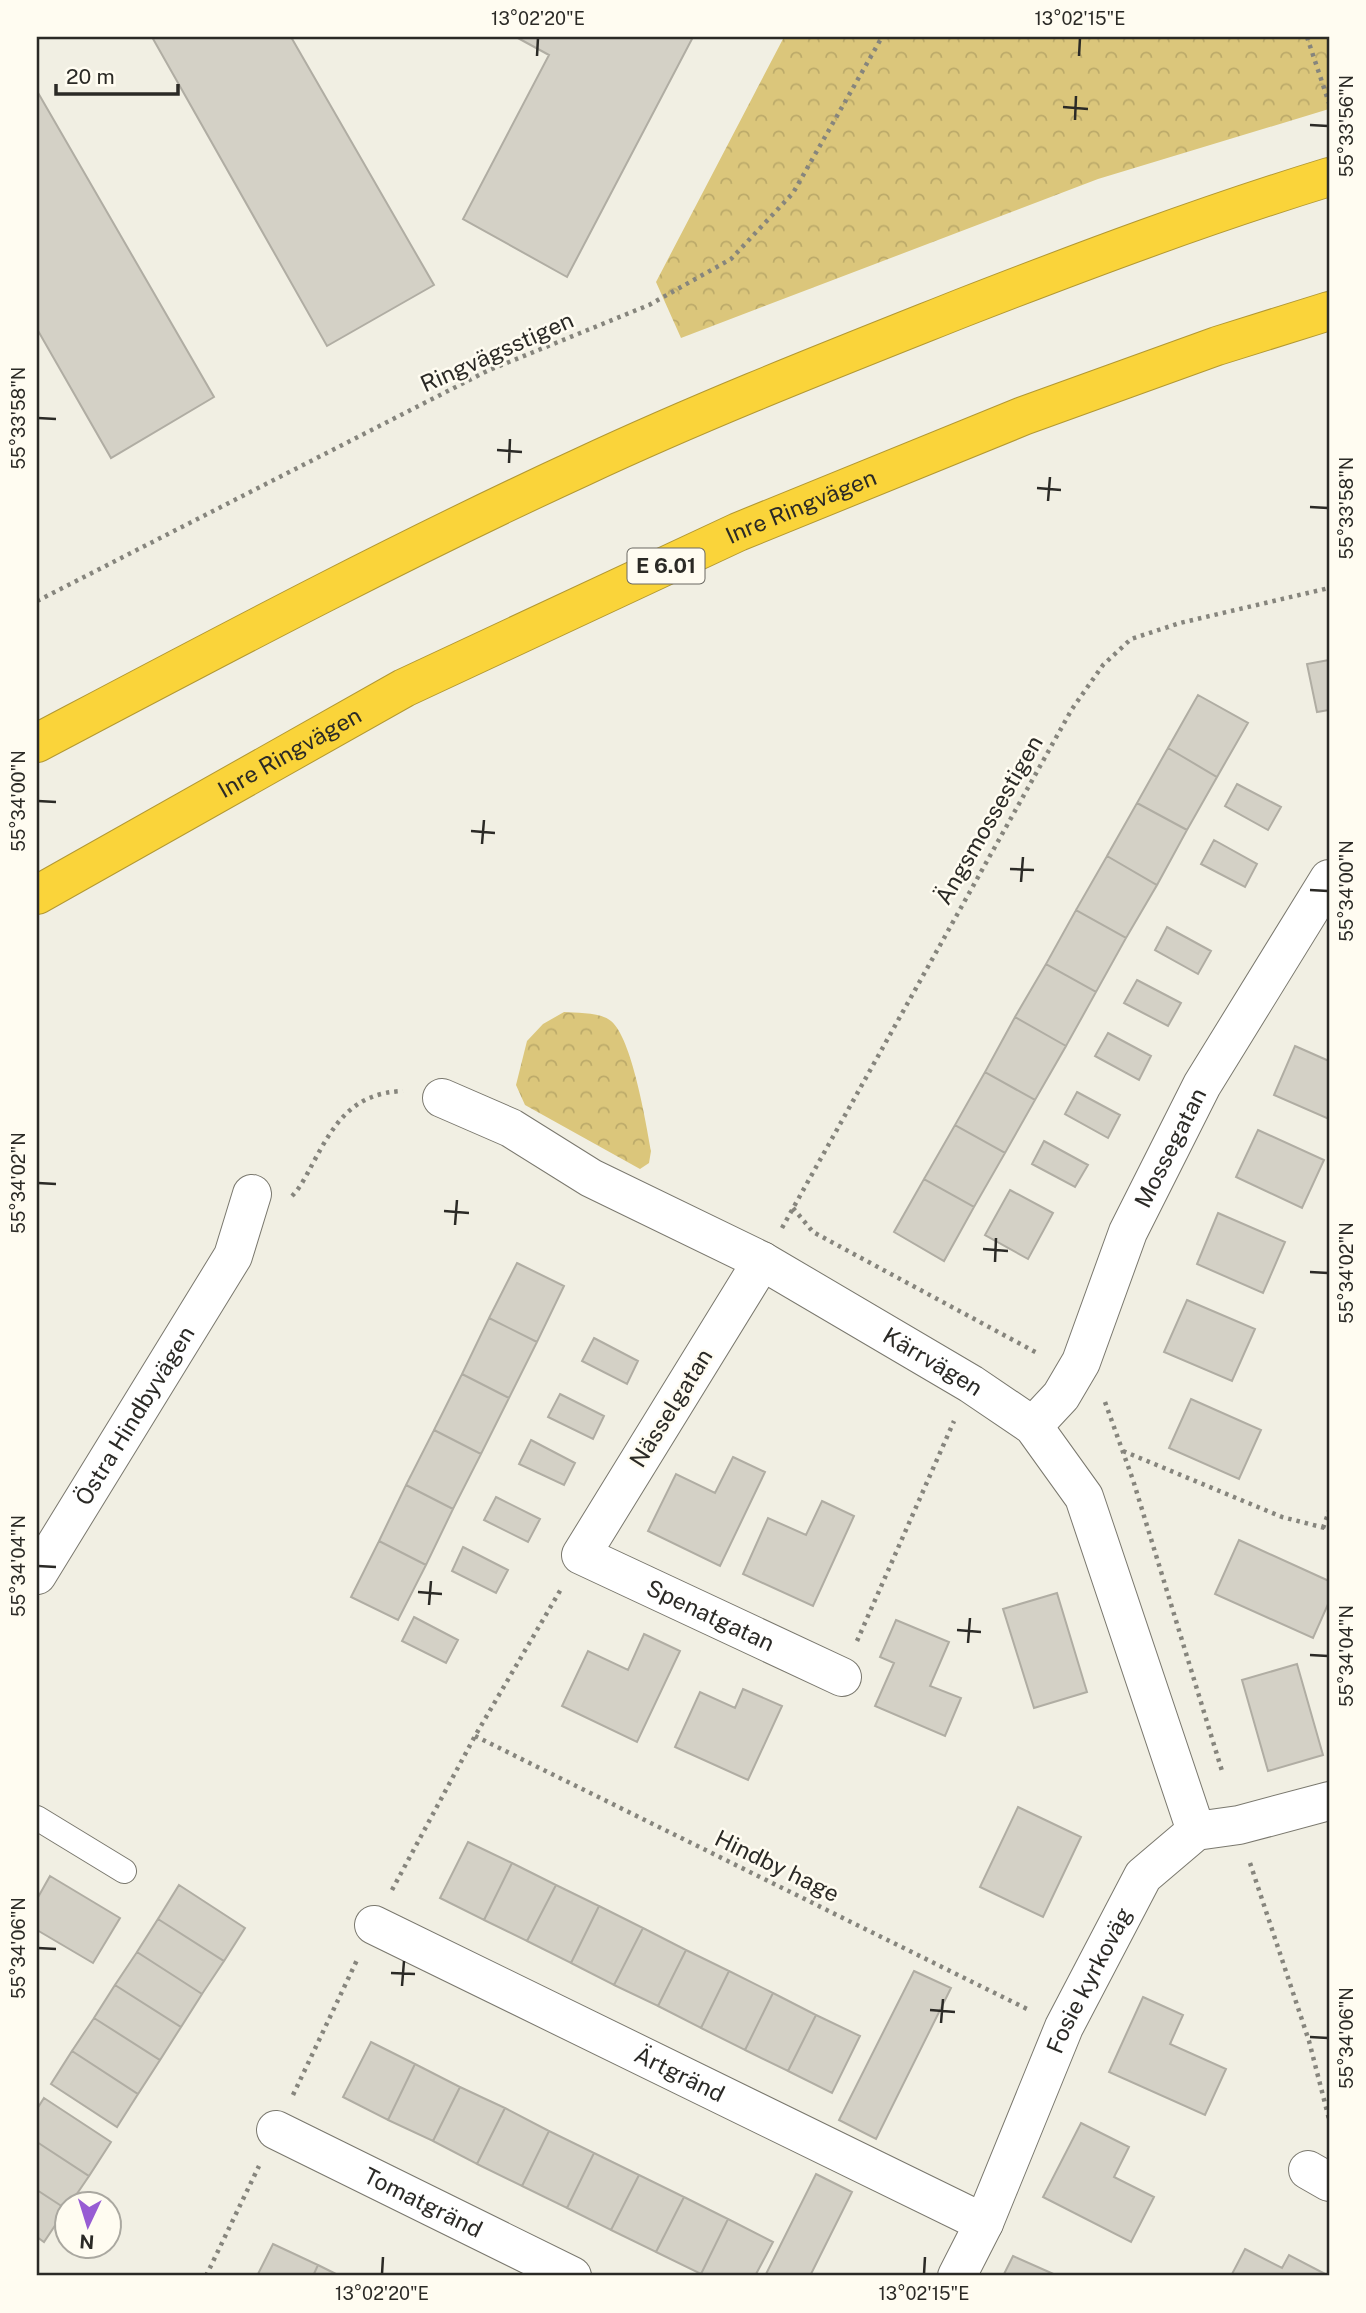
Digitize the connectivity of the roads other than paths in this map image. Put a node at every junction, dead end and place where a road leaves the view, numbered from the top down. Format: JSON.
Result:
{"nodes":[{"id":1,"x":1329,"y":177,"type":"edge"},
{"id":2,"x":1329,"y":311,"type":"edge"},
{"id":3,"x":37,"y":743,"type":"edge"},
{"id":4,"x":1329,"y":879,"type":"edge"},
{"id":5,"x":37,"y":895,"type":"edge"},
{"id":6,"x":442,"y":1098,"type":"road end"},
{"id":7,"x":270,"y":1197,"type":"road end"},
{"id":8,"x":762,"y":1261,"type":"junction"},
{"id":9,"x":1033,"y":1426,"type":"junction"},
{"id":10,"x":580,"y":1555,"type":"joint"},
{"id":11,"x":37,"y":1575,"type":"edge"},
{"id":12,"x":842,"y":1677,"type":"road end"},
{"id":13,"x":1329,"y":1801,"type":"edge"},
{"id":14,"x":37,"y":1818,"type":"edge"},
{"id":15,"x":1196,"y":1830,"type":"junction"},
{"id":16,"x":124,"y":1871,"type":"dead end"},
{"id":17,"x":374,"y":1925,"type":"dead end"},
{"id":18,"x":276,"y":2130,"type":"dead end"},
{"id":19,"x":984,"y":2223,"type":"junction"},
{"id":20,"x":572,"y":2276,"type":"edge"},
{"id":21,"x":957,"y":2276,"type":"edge"}],
"edges":[{"from":1,"to":3,"type":"highway"},
{"from":2,"to":5,"type":"highway","name":"Inre Ringvägen","number":"E 6.01"},
{"from":4,"to":9,"type":"street","name":"Mossegatan"},
{"from":6,"to":8,"type":"street","name":"Kärrvägen"},
{"from":7,"to":11,"type":"street","name":"Östra Hindbyvägen"},
{"from":8,"to":9,"type":"street","name":"Kärrvägen"},
{"from":8,"to":10,"type":"street","name":"Nässelgatan"},
{"from":9,"to":15,"type":"street","name":"Kärrvägen"},
{"from":10,"to":12,"type":"street","name":"Spenatgatan"},
{"from":13,"to":15,"type":"street"},
{"from":14,"to":16,"type":"lane"},
{"from":15,"to":19,"type":"street","name":"Fosie kyrkoväg"},
{"from":17,"to":19,"type":"street","name":"Ärtgränd"},
{"from":18,"to":20,"type":"street","name":"Tomatgränd"},
{"from":19,"to":21,"type":"street","name":"Fosie kyrkoväg"}]}
